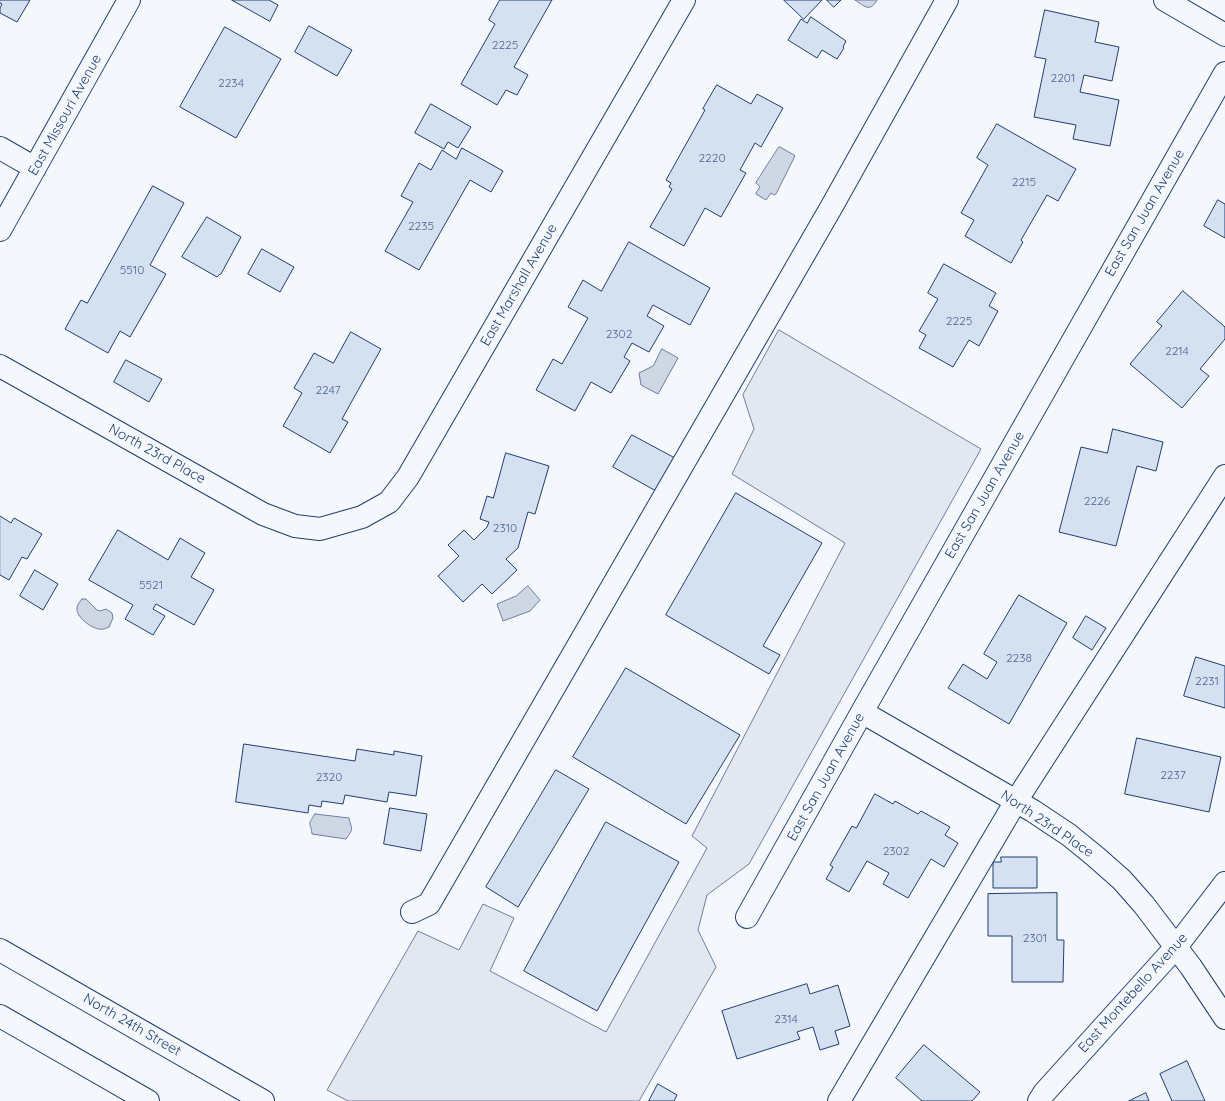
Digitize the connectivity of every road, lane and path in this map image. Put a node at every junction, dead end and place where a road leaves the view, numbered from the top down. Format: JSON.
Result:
{"nodes":[{"id":1,"x":129,"y":0,"type":"edge"},
{"id":2,"x":684,"y":0,"type":"edge"},
{"id":3,"x":947,"y":0,"type":"edge"},
{"id":4,"x":1165,"y":0,"type":"edge"},
{"id":5,"x":1225,"y":36,"type":"edge"},
{"id":6,"x":1225,"y":73,"type":"edge"},
{"id":7,"x":0,"y":148,"type":"edge"},
{"id":8,"x":35,"y":168,"type":"junction"},
{"id":9,"x":0,"y":230,"type":"edge"},
{"id":10,"x":0,"y":366,"type":"edge"},
{"id":11,"x":1225,"y":476,"type":"edge"},
{"id":12,"x":320,"y":529,"type":"joint"},
{"id":13,"x":862,"y":712,"type":"junction"},
{"id":14,"x":1016,"y":801,"type":"junction"},
{"id":15,"x":1225,"y":883,"type":"edge"},
{"id":16,"x":412,"y":912,"type":"dead end"},
{"id":17,"x":747,"y":917,"type":"dead end"},
{"id":18,"x":1176,"y":947,"type":"junction"},
{"id":19,"x":0,"y":950,"type":"edge"},
{"id":20,"x":0,"y":1016,"type":"edge"},
{"id":21,"x":1225,"y":1018,"type":"edge"},
{"id":22,"x":148,"y":1101,"type":"edge"},
{"id":23,"x":263,"y":1101,"type":"edge"},
{"id":24,"x":839,"y":1101,"type":"edge"},
{"id":25,"x":1039,"y":1101,"type":"edge"}],
"edges":[{"from":1,"to":8,"type":"street","name":"East Missouri Avenue"},
{"from":2,"to":12,"type":"street","name":"East Marshall Avenue"},
{"from":3,"to":16,"type":"street"},
{"from":4,"to":5,"type":"street"},
{"from":6,"to":13,"type":"street","name":"East San Juan Avenue"},
{"from":7,"to":8,"type":"street"},
{"from":8,"to":9,"type":"street","name":"East Missouri Avenue"},
{"from":10,"to":12,"type":"street","name":"North 23rd Place"},
{"from":11,"to":14,"type":"street"},
{"from":13,"to":14,"type":"street","name":"North 23rd Place"},
{"from":13,"to":17,"type":"street","name":"East San Juan Avenue"},
{"from":14,"to":18,"type":"street","name":"North 23rd Place"},
{"from":14,"to":24,"type":"street"},
{"from":15,"to":18,"type":"street","name":"East Montebello Avenue"},
{"from":18,"to":21,"type":"street","name":"North 23rd Place"},
{"from":18,"to":25,"type":"street","name":"East Montebello Avenue"},
{"from":19,"to":23,"type":"street","name":"North 24th Street"},
{"from":20,"to":22,"type":"street"}]}
